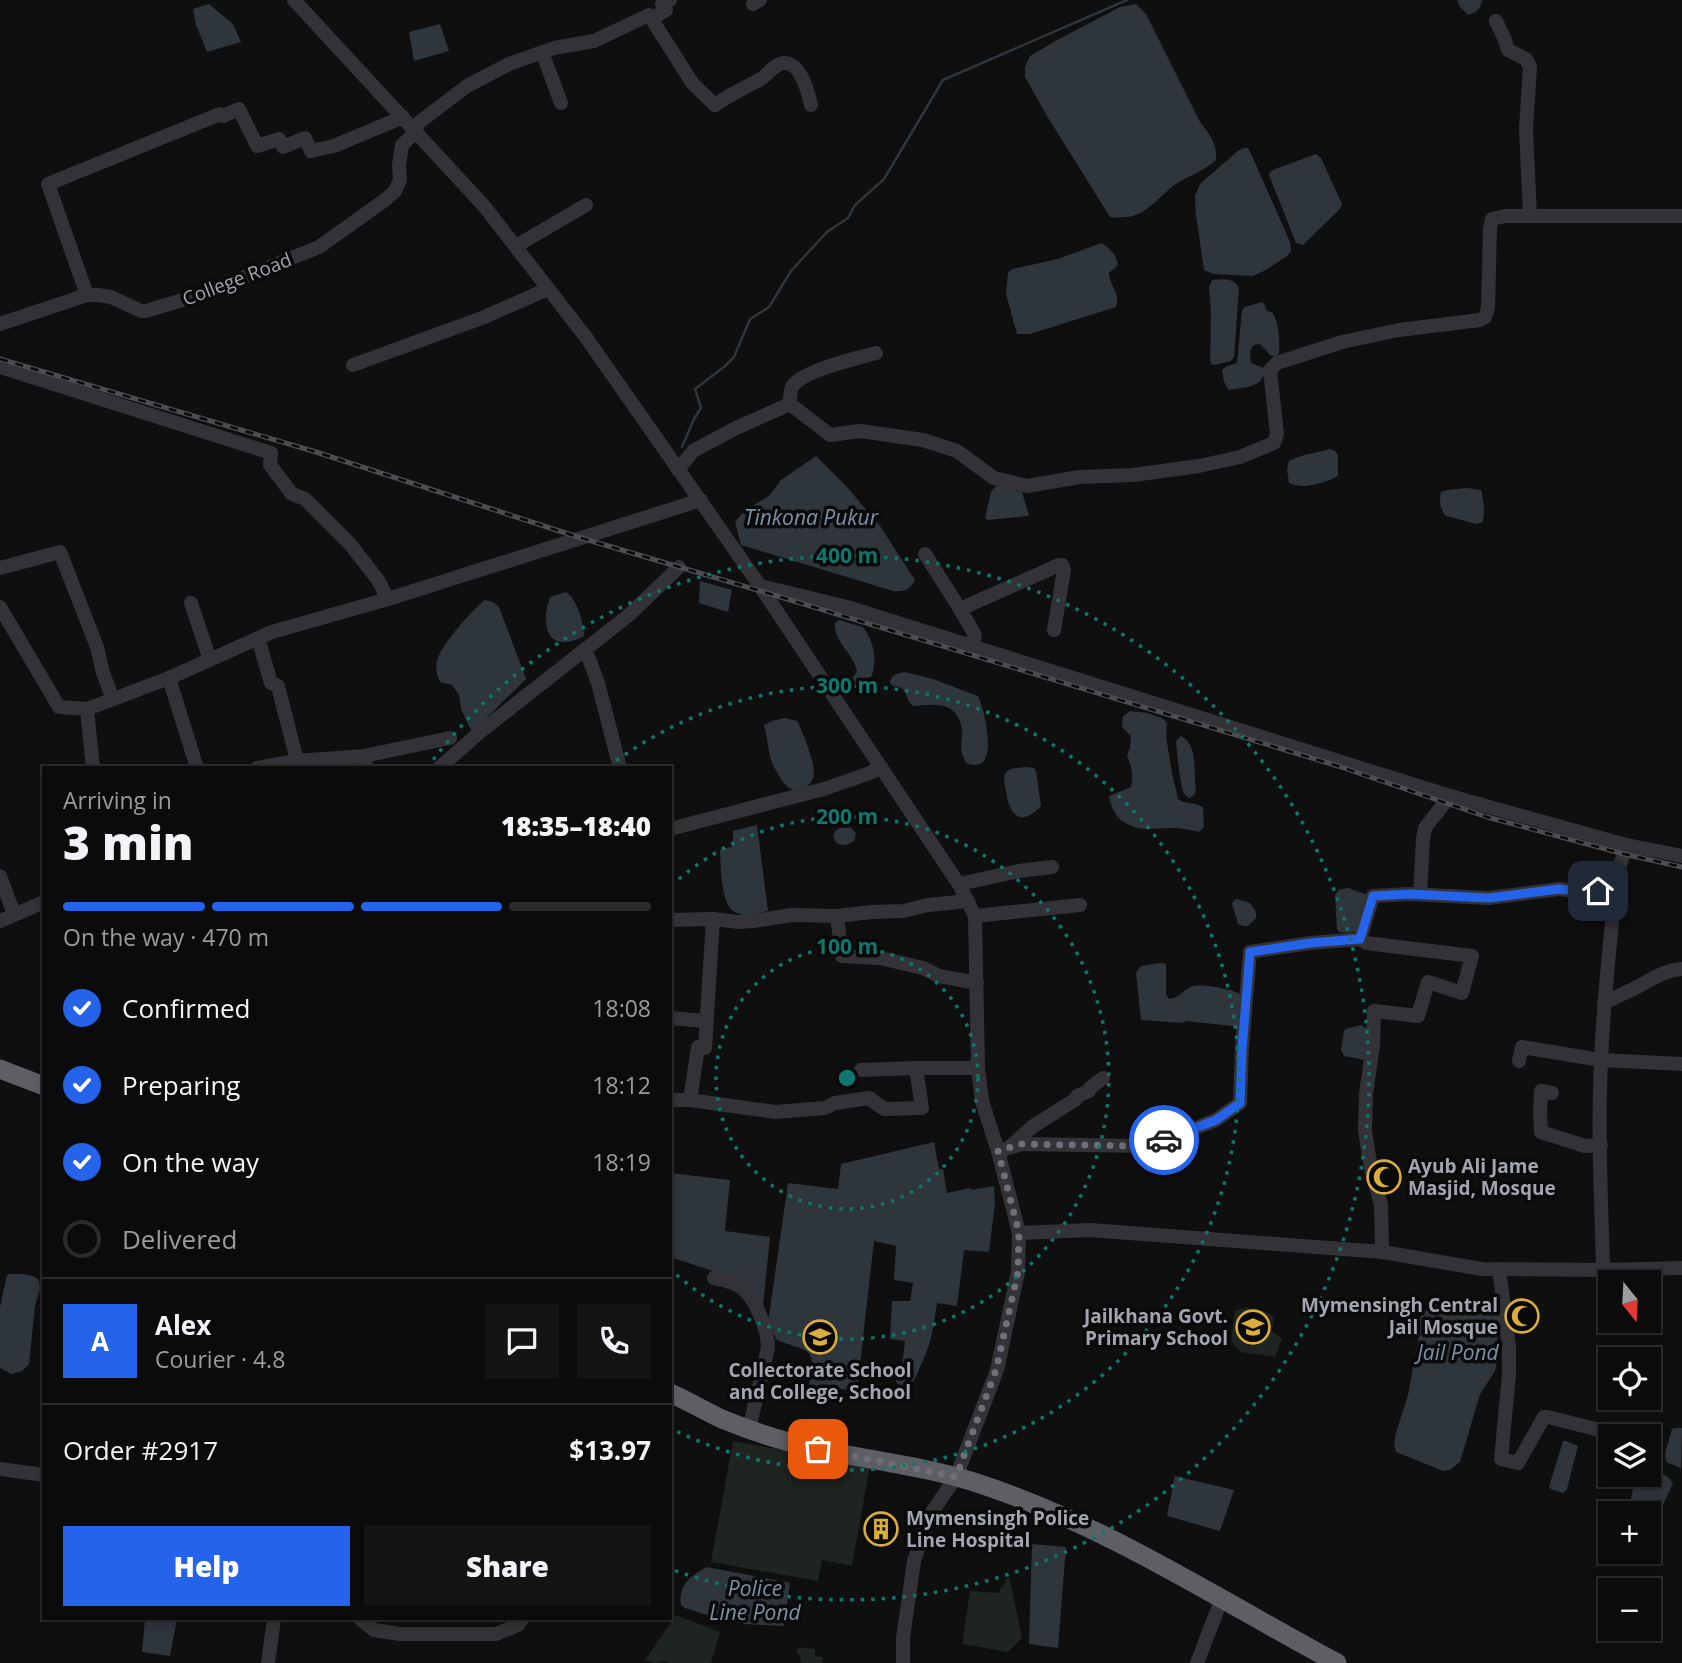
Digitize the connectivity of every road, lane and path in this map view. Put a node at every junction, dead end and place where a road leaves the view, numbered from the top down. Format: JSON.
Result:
{"nodes":[{"id":1,"x":294,"y":0,"type":"edge"},
{"id":2,"x":670,"y":0,"type":"edge"},
{"id":3,"x":651,"y":19,"type":"junction"},
{"id":4,"x":1496,"y":21,"type":"dead end"},
{"id":5,"x":542,"y":52,"type":"junction"},
{"id":6,"x":561,"y":103,"type":"dead end"},
{"id":7,"x":811,"y":104,"type":"dead end"},
{"id":8,"x":411,"y":125,"type":"junction"},
{"id":9,"x":586,"y":205,"type":"dead end"},
{"id":10,"x":1530,"y":216,"type":"junction"},
{"id":11,"x":1682,"y":216,"type":"edge"},
{"id":12,"x":516,"y":246,"type":"junction"},
{"id":13,"x":548,"y":289,"type":"junction"},
{"id":14,"x":87,"y":295,"type":"junction"},
{"id":15,"x":0,"y":324,"type":"edge"},
{"id":16,"x":876,"y":353,"type":"dead end"},
{"id":17,"x":353,"y":365,"type":"dead end"},
{"id":18,"x":0,"y":367,"type":"edge"},
{"id":19,"x":790,"y":404,"type":"junction"},
{"id":20,"x":678,"y":470,"type":"junction"},
{"id":21,"x":701,"y":500,"type":"junction"},
{"id":22,"x":925,"y":554,"type":"dead end"},
{"id":23,"x":679,"y":567,"type":"dead end"},
{"id":24,"x":0,"y":568,"type":"edge"},
{"id":25,"x":760,"y":586,"type":"junction"},
{"id":26,"x":388,"y":599,"type":"junction"},
{"id":27,"x":191,"y":603,"type":"dead end"},
{"id":28,"x":0,"y":607,"type":"edge"},
{"id":29,"x":960,"y":609,"type":"junction"},
{"id":30,"x":1054,"y":630,"type":"dead end"},
{"id":31,"x":258,"y":638,"type":"junction"},
{"id":32,"x":972,"y":646,"type":"junction"},
{"id":33,"x":588,"y":656,"type":"dead end"},
{"id":34,"x":210,"y":660,"type":"junction"},
{"id":35,"x":169,"y":678,"type":"junction"},
{"id":36,"x":113,"y":699,"type":"junction"},
{"id":37,"x":87,"y":709,"type":"junction"},
{"id":38,"x":450,"y":738,"type":"dead end"},
{"id":39,"x":365,"y":762,"type":"edge"},
{"id":40,"x":298,"y":764,"type":"edge"},
{"id":41,"x":93,"y":766,"type":"edge"},
{"id":42,"x":196,"y":766,"type":"edge"},
{"id":43,"x":278,"y":766,"type":"edge"},
{"id":44,"x":441,"y":766,"type":"edge"},
{"id":45,"x":619,"y":766,"type":"edge"},
{"id":46,"x":881,"y":767,"type":"junction"},
{"id":47,"x":1450,"y":796,"type":"junction"},
{"id":48,"x":672,"y":828,"type":"edge"},
{"id":49,"x":1626,"y":845,"type":"junction"},
{"id":50,"x":1682,"y":856,"type":"edge"},
{"id":51,"x":1052,"y":867,"type":"dead end"},
{"id":52,"x":0,"y":876,"type":"edge"},
{"id":53,"x":959,"y":884,"type":"junction"},
{"id":54,"x":1613,"y":890,"type":"junction"},
{"id":55,"x":1420,"y":894,"type":"junction"},
{"id":56,"x":968,"y":901,"type":"junction"},
{"id":57,"x":42,"y":903,"type":"edge"},
{"id":58,"x":1080,"y":905,"type":"dead end"},
{"id":59,"x":14,"y":914,"type":"junction"},
{"id":60,"x":837,"y":916,"type":"junction"},
{"id":61,"x":975,"y":916,"type":"junction"},
{"id":62,"x":713,"y":919,"type":"junction"},
{"id":63,"x":672,"y":920,"type":"edge"},
{"id":64,"x":0,"y":921,"type":"edge"},
{"id":65,"x":1360,"y":939,"type":"junction"},
{"id":66,"x":1682,"y":969,"type":"edge"},
{"id":67,"x":977,"y":984,"type":"junction"},
{"id":68,"x":1604,"y":1003,"type":"junction"},
{"id":69,"x":672,"y":1018,"type":"edge"},
{"id":70,"x":706,"y":1021,"type":"junction"},
{"id":71,"x":1601,"y":1060,"type":"junction"},
{"id":72,"x":1519,"y":1061,"type":"dead end"},
{"id":73,"x":1682,"y":1064,"type":"edge"},
{"id":74,"x":916,"y":1068,"type":"junction"},
{"id":75,"x":978,"y":1068,"type":"junction"},
{"id":76,"x":0,"y":1069,"type":"edge"},
{"id":77,"x":861,"y":1070,"type":"dead end"},
{"id":78,"x":1103,"y":1078,"type":"dead end"},
{"id":79,"x":42,"y":1085,"type":"edge"},
{"id":80,"x":1552,"y":1093,"type":"dead end"},
{"id":81,"x":672,"y":1100,"type":"edge"},
{"id":82,"x":690,"y":1100,"type":"junction"},
{"id":83,"x":1601,"y":1145,"type":"junction"},
{"id":84,"x":1003,"y":1150,"type":"junction"},
{"id":85,"x":1019,"y":1233,"type":"junction"},
{"id":86,"x":1382,"y":1252,"type":"junction"},
{"id":87,"x":1682,"y":1268,"type":"edge"},
{"id":88,"x":1499,"y":1269,"type":"junction"},
{"id":89,"x":1603,"y":1270,"type":"junction"},
{"id":90,"x":714,"y":1278,"type":"dead end"},
{"id":91,"x":672,"y":1394,"type":"edge"},
{"id":92,"x":749,"y":1429,"type":"junction"},
{"id":93,"x":1598,"y":1430,"type":"edge"},
{"id":94,"x":0,"y":1469,"type":"edge"},
{"id":95,"x":42,"y":1475,"type":"edge"},
{"id":96,"x":956,"y":1477,"type":"junction"},
{"id":97,"x":1222,"y":1598,"type":"junction"},
{"id":98,"x":274,"y":1620,"type":"edge"},
{"id":99,"x":361,"y":1620,"type":"edge"},
{"id":100,"x":521,"y":1620,"type":"edge"},
{"id":101,"x":268,"y":1663,"type":"edge"},
{"id":102,"x":903,"y":1663,"type":"edge"},
{"id":103,"x":1197,"y":1663,"type":"edge"},
{"id":104,"x":1337,"y":1663,"type":"edge"}],
"edges":[{"from":1,"to":8,"type":"street"},
{"from":2,"to":3,"type":"street"},
{"from":3,"to":5,"type":"street"},
{"from":3,"to":7,"type":"street"},
{"from":4,"to":10,"type":"street"},
{"from":5,"to":6,"type":"street"},
{"from":5,"to":8,"type":"street"},
{"from":8,"to":12,"type":"street"},
{"from":8,"to":14,"type":"street","name":"College Road"},
{"from":8,"to":14,"type":"street"},
{"from":9,"to":12,"type":"street"},
{"from":10,"to":11,"type":"street"},
{"from":10,"to":19,"type":"street"},
{"from":12,"to":13,"type":"street"},
{"from":13,"to":17,"type":"street"},
{"from":13,"to":20,"type":"street"},
{"from":14,"to":15,"type":"street","name":"College Road"},
{"from":16,"to":19,"type":"street"},
{"from":18,"to":26,"type":"street"},
{"from":19,"to":20,"type":"street"},
{"from":20,"to":21,"type":"street"},
{"from":21,"to":25,"type":"street"},
{"from":21,"to":26,"type":"street"},
{"from":22,"to":29,"type":"street"},
{"from":23,"to":44,"type":"street"},
{"from":24,"to":36,"type":"street"},
{"from":25,"to":32,"type":"street"},
{"from":25,"to":46,"type":"street"},
{"from":26,"to":31,"type":"street"},
{"from":27,"to":34,"type":"street"},
{"from":28,"to":37,"type":"street"},
{"from":29,"to":30,"type":"street"},
{"from":29,"to":32,"type":"street"},
{"from":31,"to":34,"type":"street"},
{"from":31,"to":40,"type":"street"},
{"from":32,"to":47,"type":"street"},
{"from":33,"to":45,"type":"street"},
{"from":34,"to":35,"type":"street"},
{"from":35,"to":36,"type":"street"},
{"from":35,"to":42,"type":"street"},
{"from":36,"to":37,"type":"street"},
{"from":37,"to":41,"type":"street"},
{"from":38,"to":39,"type":"street"},
{"from":39,"to":40,"type":"street"},
{"from":40,"to":43,"type":"street"},
{"from":46,"to":48,"type":"street"},
{"from":46,"to":53,"type":"street"},
{"from":47,"to":49,"type":"street"},
{"from":47,"to":55,"type":"street"},
{"from":49,"to":50,"type":"street"},
{"from":49,"to":54,"type":"street"},
{"from":51,"to":53,"type":"street"},
{"from":52,"to":59,"type":"street"},
{"from":53,"to":56,"type":"street"},
{"from":54,"to":55,"type":"street"},
{"from":54,"to":68,"type":"street"},
{"from":55,"to":65,"type":"street"},
{"from":56,"to":60,"type":"street"},
{"from":56,"to":61,"type":"street"},
{"from":57,"to":59,"type":"street"},
{"from":58,"to":61,"type":"street"},
{"from":59,"to":64,"type":"street"},
{"from":60,"to":62,"type":"street"},
{"from":60,"to":67,"type":"street"},
{"from":61,"to":67,"type":"street"},
{"from":62,"to":63,"type":"street"},
{"from":62,"to":70,"type":"street"},
{"from":65,"to":84,"type":"street"},
{"from":65,"to":86,"type":"street"},
{"from":66,"to":68,"type":"street"},
{"from":67,"to":75,"type":"street"},
{"from":68,"to":71,"type":"street"},
{"from":69,"to":70,"type":"street"},
{"from":70,"to":82,"type":"street"},
{"from":71,"to":72,"type":"street"},
{"from":71,"to":73,"type":"street"},
{"from":71,"to":83,"type":"street"},
{"from":74,"to":75,"type":"street"},
{"from":74,"to":77,"type":"street"},
{"from":74,"to":82,"type":"street"},
{"from":75,"to":84,"type":"street"},
{"from":76,"to":79,"type":"highway"},
{"from":78,"to":84,"type":"street"},
{"from":80,"to":83,"type":"street"},
{"from":81,"to":82,"type":"street"},
{"from":83,"to":89,"type":"street"},
{"from":84,"to":85,"type":"street"},
{"from":85,"to":86,"type":"street"},
{"from":85,"to":96,"type":"street"},
{"from":86,"to":88,"type":"street"},
{"from":87,"to":89,"type":"street"},
{"from":88,"to":89,"type":"street"},
{"from":88,"to":93,"type":"street"},
{"from":90,"to":92,"type":"street"},
{"from":91,"to":92,"type":"highway"},
{"from":92,"to":96,"type":"highway"},
{"from":94,"to":95,"type":"street"},
{"from":96,"to":97,"type":"highway"},
{"from":96,"to":102,"type":"street"},
{"from":97,"to":103,"type":"street"},
{"from":97,"to":104,"type":"highway"},
{"from":98,"to":101,"type":"street"},
{"from":99,"to":100,"type":"street"}]}
